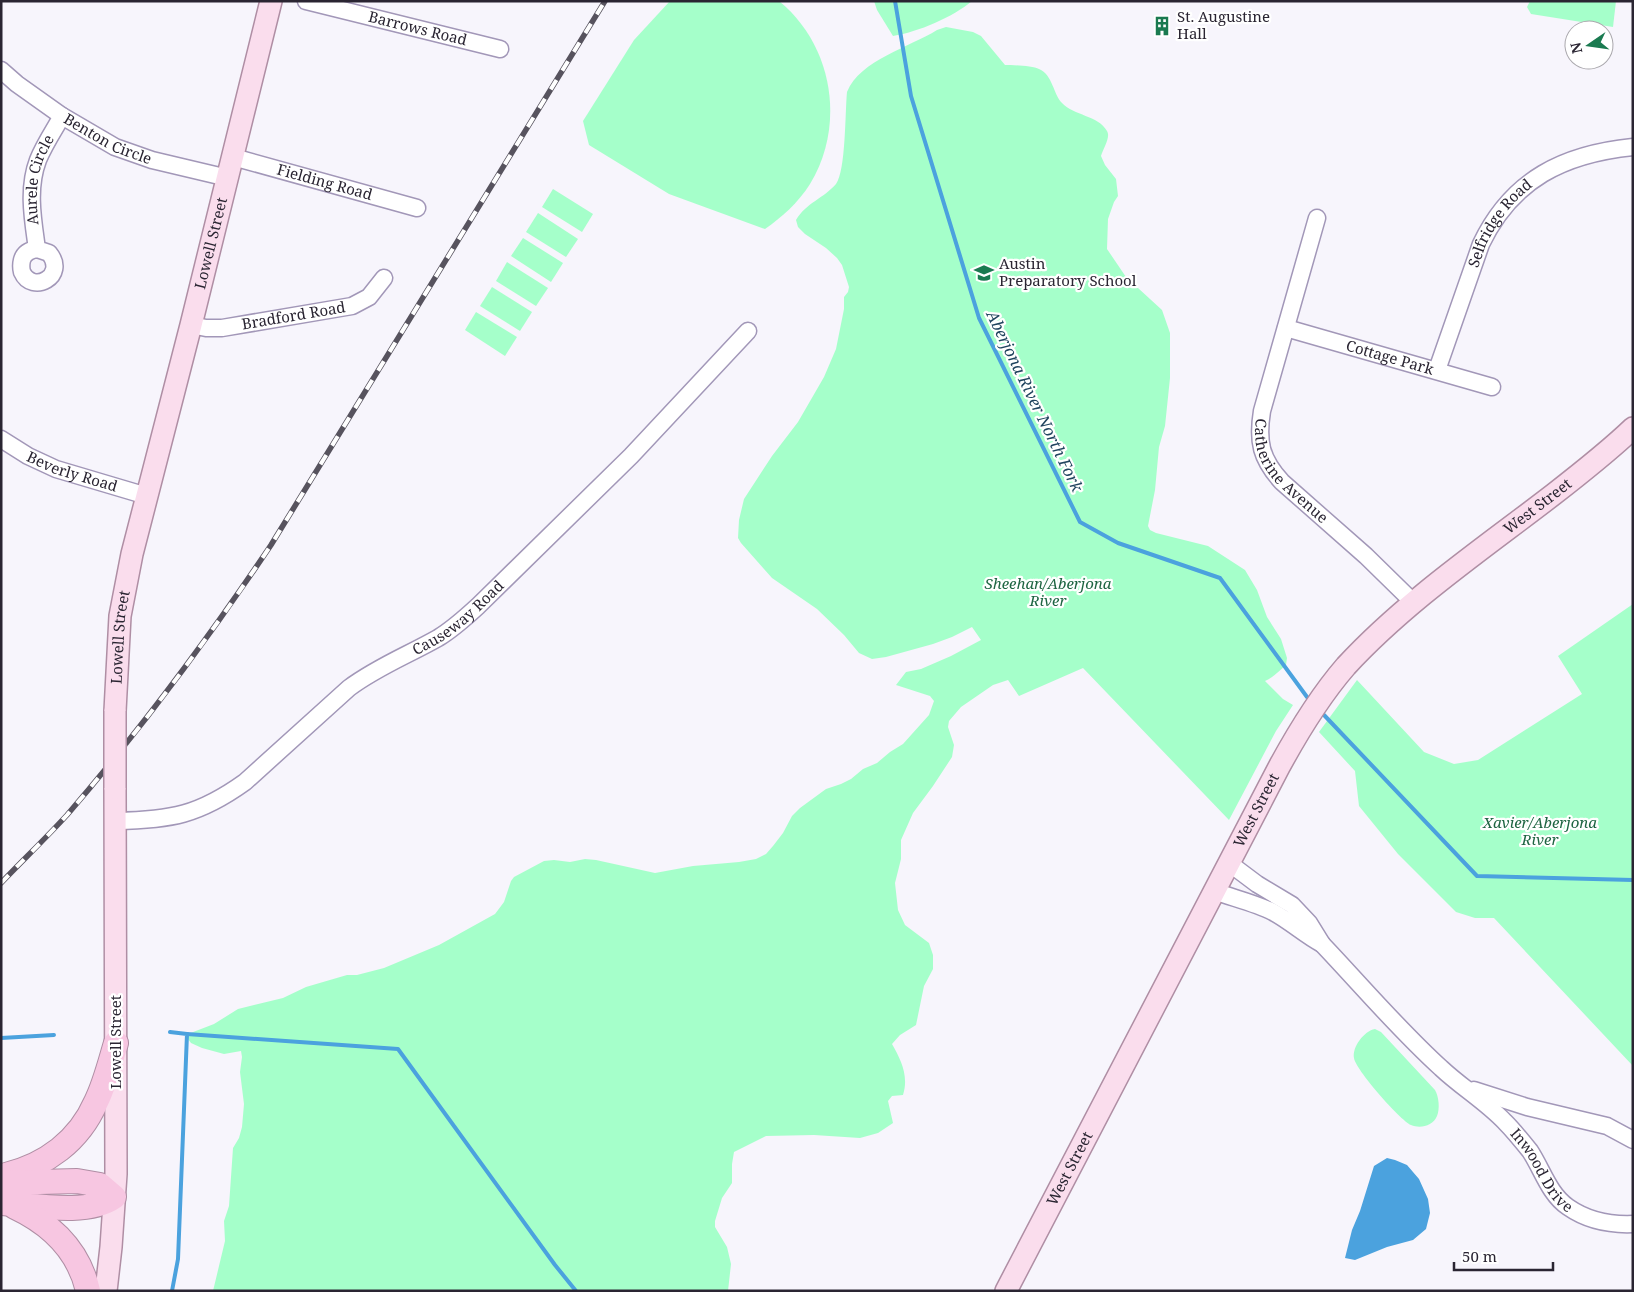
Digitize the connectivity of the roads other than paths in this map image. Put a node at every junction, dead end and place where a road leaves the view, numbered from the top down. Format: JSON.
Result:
{"nodes":[{"id":1,"x":271,"y":1,"type":"edge"},
{"id":2,"x":306,"y":1,"type":"edge"},
{"id":3,"x":500,"y":49,"type":"dead end"},
{"id":4,"x":1,"y":70,"type":"edge"},
{"id":5,"x":62,"y":116,"type":"junction"},
{"id":6,"x":1633,"y":147,"type":"edge"},
{"id":7,"x":233,"y":157,"type":"junction"},
{"id":8,"x":228,"y":178,"type":"junction"},
{"id":9,"x":417,"y":208,"type":"dead end"},
{"id":10,"x":1317,"y":218,"type":"dead end"},
{"id":11,"x":37,"y":249,"type":"dead end"},
{"id":12,"x":384,"y":278,"type":"dead end"},
{"id":13,"x":191,"y":325,"type":"junction"},
{"id":14,"x":1286,"y":328,"type":"junction"},
{"id":15,"x":748,"y":331,"type":"dead end"},
{"id":16,"x":1437,"y":370,"type":"junction"},
{"id":17,"x":1492,"y":387,"type":"dead end"},
{"id":18,"x":1633,"y":428,"type":"edge"},
{"id":19,"x":1,"y":439,"type":"edge"},
{"id":20,"x":147,"y":496,"type":"junction"},
{"id":21,"x":1414,"y":603,"type":"junction"},
{"id":22,"x":116,"y":821,"type":"junction"},
{"id":23,"x":1229,"y":863,"type":"junction"},
{"id":24,"x":1214,"y":891,"type":"junction"},
{"id":25,"x":1322,"y":944,"type":"junction"},
{"id":26,"x":116,"y":1043,"type":"junction"},
{"id":27,"x":1465,"y":1087,"type":"junction"},
{"id":28,"x":1633,"y":1140,"type":"edge"},
{"id":29,"x":1,"y":1176,"type":"edge"},
{"id":30,"x":1,"y":1183,"type":"edge"},
{"id":31,"x":114,"y":1196,"type":"junction"},
{"id":32,"x":1,"y":1202,"type":"edge"},
{"id":33,"x":1633,"y":1224,"type":"edge"},
{"id":34,"x":88,"y":1291,"type":"edge"},
{"id":35,"x":106,"y":1291,"type":"edge"},
{"id":36,"x":1006,"y":1291,"type":"edge"}],
"edges":[{"from":1,"to":7,"type":"main road","name":"Lowell Street"},
{"from":2,"to":3,"type":"street","name":"Barrows Road"},
{"from":4,"to":5,"type":"street","name":"Benton Circle"},
{"from":5,"to":8,"type":"street","name":"Benton Circle"},
{"from":5,"to":11,"type":"street","name":"Aurele Circle"},
{"from":6,"to":16,"type":"street","name":"Selfridge Road"},
{"from":7,"to":8,"type":"main road","name":"Lowell Street"},
{"from":7,"to":9,"type":"street","name":"Fielding Road"},
{"from":8,"to":13,"type":"main road","name":"Lowell Street"},
{"from":10,"to":14,"type":"street","name":"Catherine Avenue"},
{"from":12,"to":13,"type":"street","name":"Bradford Road"},
{"from":13,"to":20,"type":"main road","name":"Lowell Street"},
{"from":14,"to":16,"type":"street","name":"Cottage Park"},
{"from":14,"to":21,"type":"street","name":"Catherine Avenue"},
{"from":15,"to":22,"type":"street","name":"Causeway Road"},
{"from":16,"to":17,"type":"street","name":"Cottage Park"},
{"from":18,"to":21,"type":"main road","name":"West Street"},
{"from":19,"to":20,"type":"street","name":"Beverly Road"},
{"from":20,"to":22,"type":"main road","name":"Lowell Street","bridge":true},
{"from":21,"to":23,"type":"main road","name":"West Street"},
{"from":22,"to":26,"type":"main road","name":"Lowell Street"},
{"from":23,"to":24,"type":"main road","name":"West Street"},
{"from":23,"to":25,"type":"street","name":"Inwood Drive"},
{"from":24,"to":25,"type":"street","name":"Inwood Drive"},
{"from":24,"to":36,"type":"main road","name":"West Street"},
{"from":25,"to":27,"type":"street","name":"Inwood Drive"},
{"from":26,"to":29,"type":"highway"},
{"from":26,"to":31,"type":"main road","name":"Lowell Street"},
{"from":27,"to":28,"type":"street","name":"Inwood Drive"},
{"from":27,"to":33,"type":"street","name":"Inwood Drive"},
{"from":30,"to":31,"type":"highway"},
{"from":31,"to":32,"type":"highway"},
{"from":31,"to":35,"type":"main road","name":"Lowell Street"},
{"from":32,"to":34,"type":"highway"}]}
